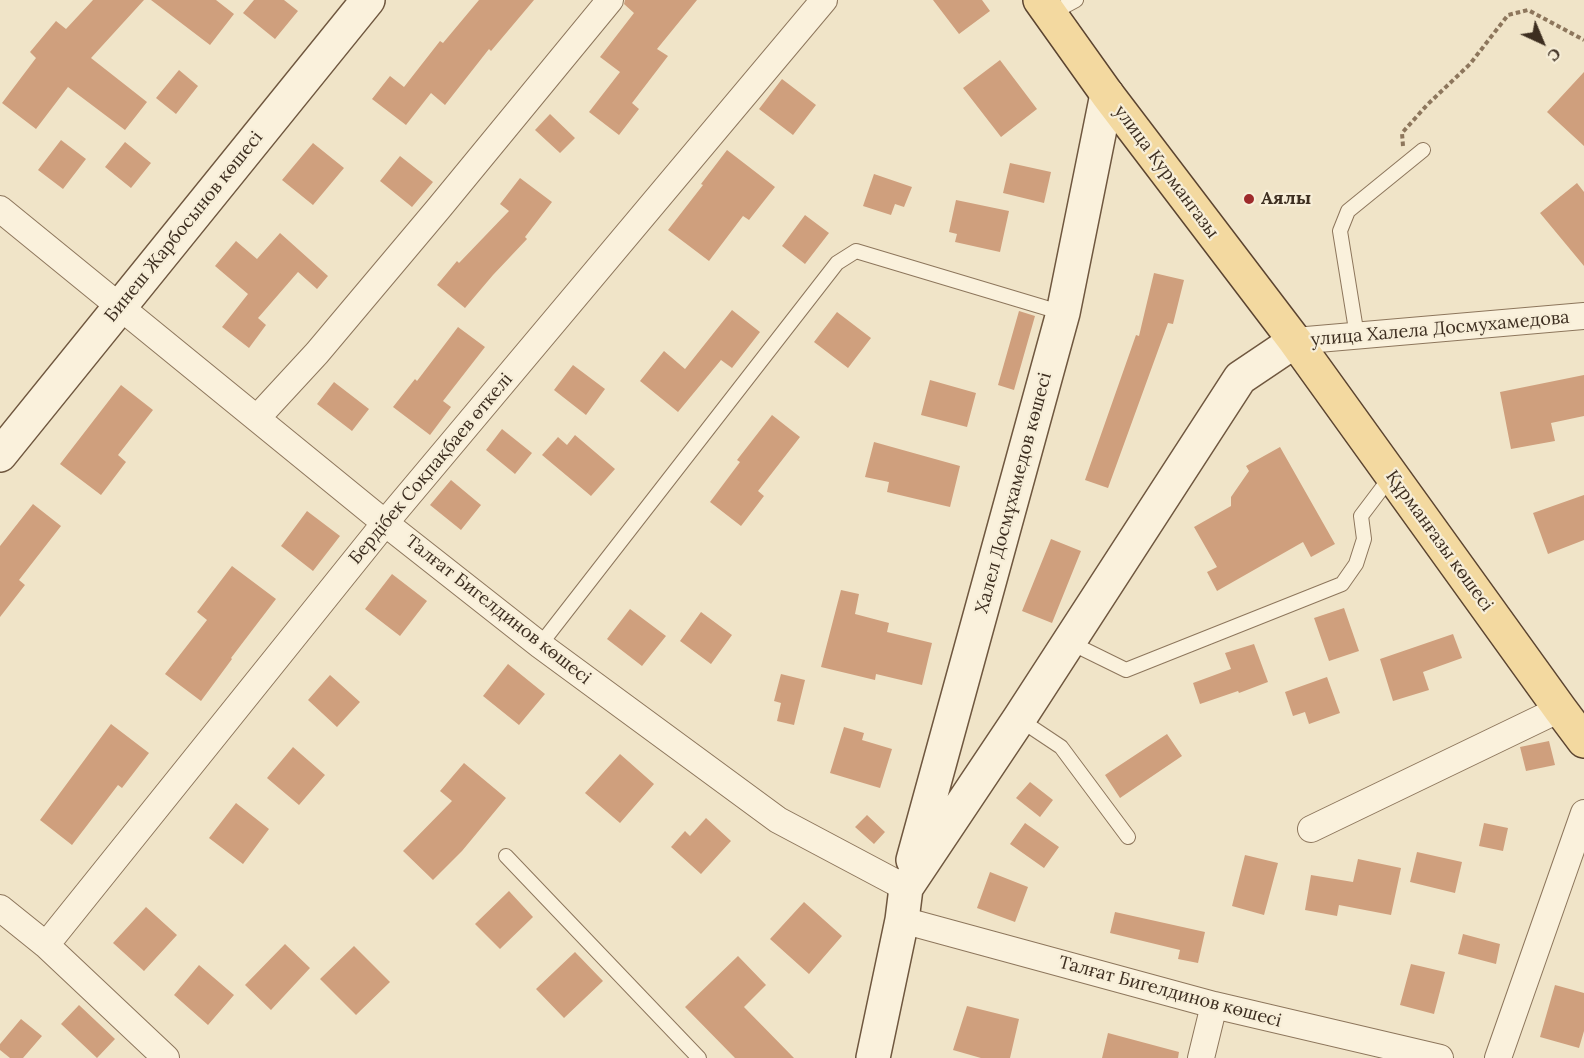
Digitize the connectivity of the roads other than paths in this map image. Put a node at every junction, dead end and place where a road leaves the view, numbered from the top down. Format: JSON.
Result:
{"nodes":[{"id":1,"x":368,"y":0,"type":"edge"},
{"id":2,"x":610,"y":0,"type":"edge"},
{"id":3,"x":824,"y":0,"type":"edge"},
{"id":4,"x":1055,"y":5,"type":"edge"},
{"id":5,"x":1107,"y":94,"type":"junction"},
{"id":6,"x":1423,"y":150,"type":"dead end"},
{"id":7,"x":0,"y":209,"type":"edge"},
{"id":8,"x":120,"y":306,"type":"junction"},
{"id":9,"x":1063,"y":313,"type":"junction"},
{"id":10,"x":1584,"y":316,"type":"edge"},
{"id":11,"x":1357,"y":336,"type":"junction"},
{"id":12,"x":1295,"y":341,"type":"junction"},
{"id":13,"x":257,"y":418,"type":"junction"},
{"id":14,"x":0,"y":455,"type":"edge"},
{"id":15,"x":1392,"y":476,"type":"junction"},
{"id":16,"x":385,"y":523,"type":"junction"},
{"id":17,"x":1069,"y":642,"type":"junction"},
{"id":18,"x":540,"y":645,"type":"junction"},
{"id":19,"x":1560,"y":709,"type":"junction"},
{"id":20,"x":1019,"y":719,"type":"junction"},
{"id":21,"x":1584,"y":741,"type":"edge"},
{"id":22,"x":1584,"y":813,"type":"edge"},
{"id":23,"x":1311,"y":829,"type":"dead end"},
{"id":24,"x":1128,"y":837,"type":"dead end"},
{"id":25,"x":506,"y":855,"type":"dead end"},
{"id":26,"x":904,"y":904,"type":"junction"},
{"id":27,"x":0,"y":908,"type":"edge"},
{"id":28,"x":46,"y":945,"type":"junction"},
{"id":29,"x":1214,"y":1005,"type":"junction"},
{"id":30,"x":166,"y":1058,"type":"edge"},
{"id":31,"x":699,"y":1058,"type":"edge"},
{"id":32,"x":873,"y":1058,"type":"edge"},
{"id":33,"x":1201,"y":1058,"type":"edge"},
{"id":34,"x":1440,"y":1058,"type":"edge"},
{"id":35,"x":1498,"y":1058,"type":"edge"}],
"edges":[{"from":1,"to":8,"type":"street","name":"Бинеш Жарбосынов көшесі"},
{"from":2,"to":13,"type":"street"},
{"from":3,"to":16,"type":"street","name":"Бердібек Соқпақбаев өткелі"},
{"from":4,"to":5,"type":"main road","name":"улица Курмангазы"},
{"from":5,"to":9,"type":"street","name":"Халел Досмұхамедов көшесі"},
{"from":5,"to":12,"type":"main road","name":"улица Курмангазы"},
{"from":6,"to":11,"type":"lane"},
{"from":7,"to":8,"type":"street","name":"Талғат Бигелдинов көшесі"},
{"from":8,"to":13,"type":"street","name":"Талғат Бигелдинов көшесі"},
{"from":8,"to":14,"type":"street","name":"Бинеш Жарбосынов көшесі"},
{"from":9,"to":18,"type":"lane"},
{"from":9,"to":26,"type":"street","name":"Халел Досмұхамедов көшесі"},
{"from":10,"to":11,"type":"street","name":"улица Халела Досмухамедова"},
{"from":11,"to":12,"type":"street","name":"улица Халела Досмухамедова"},
{"from":12,"to":15,"type":"main road","name":"Құрманғазы көшесі"},
{"from":12,"to":17,"type":"street","name":"Халел Досмұхамедов көшесі"},
{"from":13,"to":16,"type":"street","name":"Талғат Бигелдинов көшесі"},
{"from":15,"to":17,"type":"lane"},
{"from":15,"to":19,"type":"main road","name":"Құрманғазы көшесі"},
{"from":16,"to":18,"type":"street","name":"Талғат Бигелдинов көшесі"},
{"from":16,"to":28,"type":"street","name":"Бердібек Соқпақбаев өткелі"},
{"from":17,"to":20,"type":"street","name":"Халел Досмұхамедов көшесі"},
{"from":18,"to":26,"type":"street","name":"Талғат Бигелдинов көшесі"},
{"from":19,"to":21,"type":"main road","name":"Құрманғазы көшесі"},
{"from":19,"to":23,"type":"street"},
{"from":20,"to":24,"type":"lane"},
{"from":20,"to":26,"type":"street","name":"Халел Досмұхамедов көшесі"},
{"from":22,"to":35,"type":"street"},
{"from":25,"to":31,"type":"lane"},
{"from":26,"to":29,"type":"street","name":"Талғат Бигелдинов көшесі"},
{"from":26,"to":32,"type":"street","name":"Халел Досмұхамедов көшесі"},
{"from":27,"to":28,"type":"street"},
{"from":28,"to":30,"type":"street"},
{"from":29,"to":33,"type":"street"},
{"from":29,"to":34,"type":"street","name":"Талғат Бигелдинов көшесі"}]}
